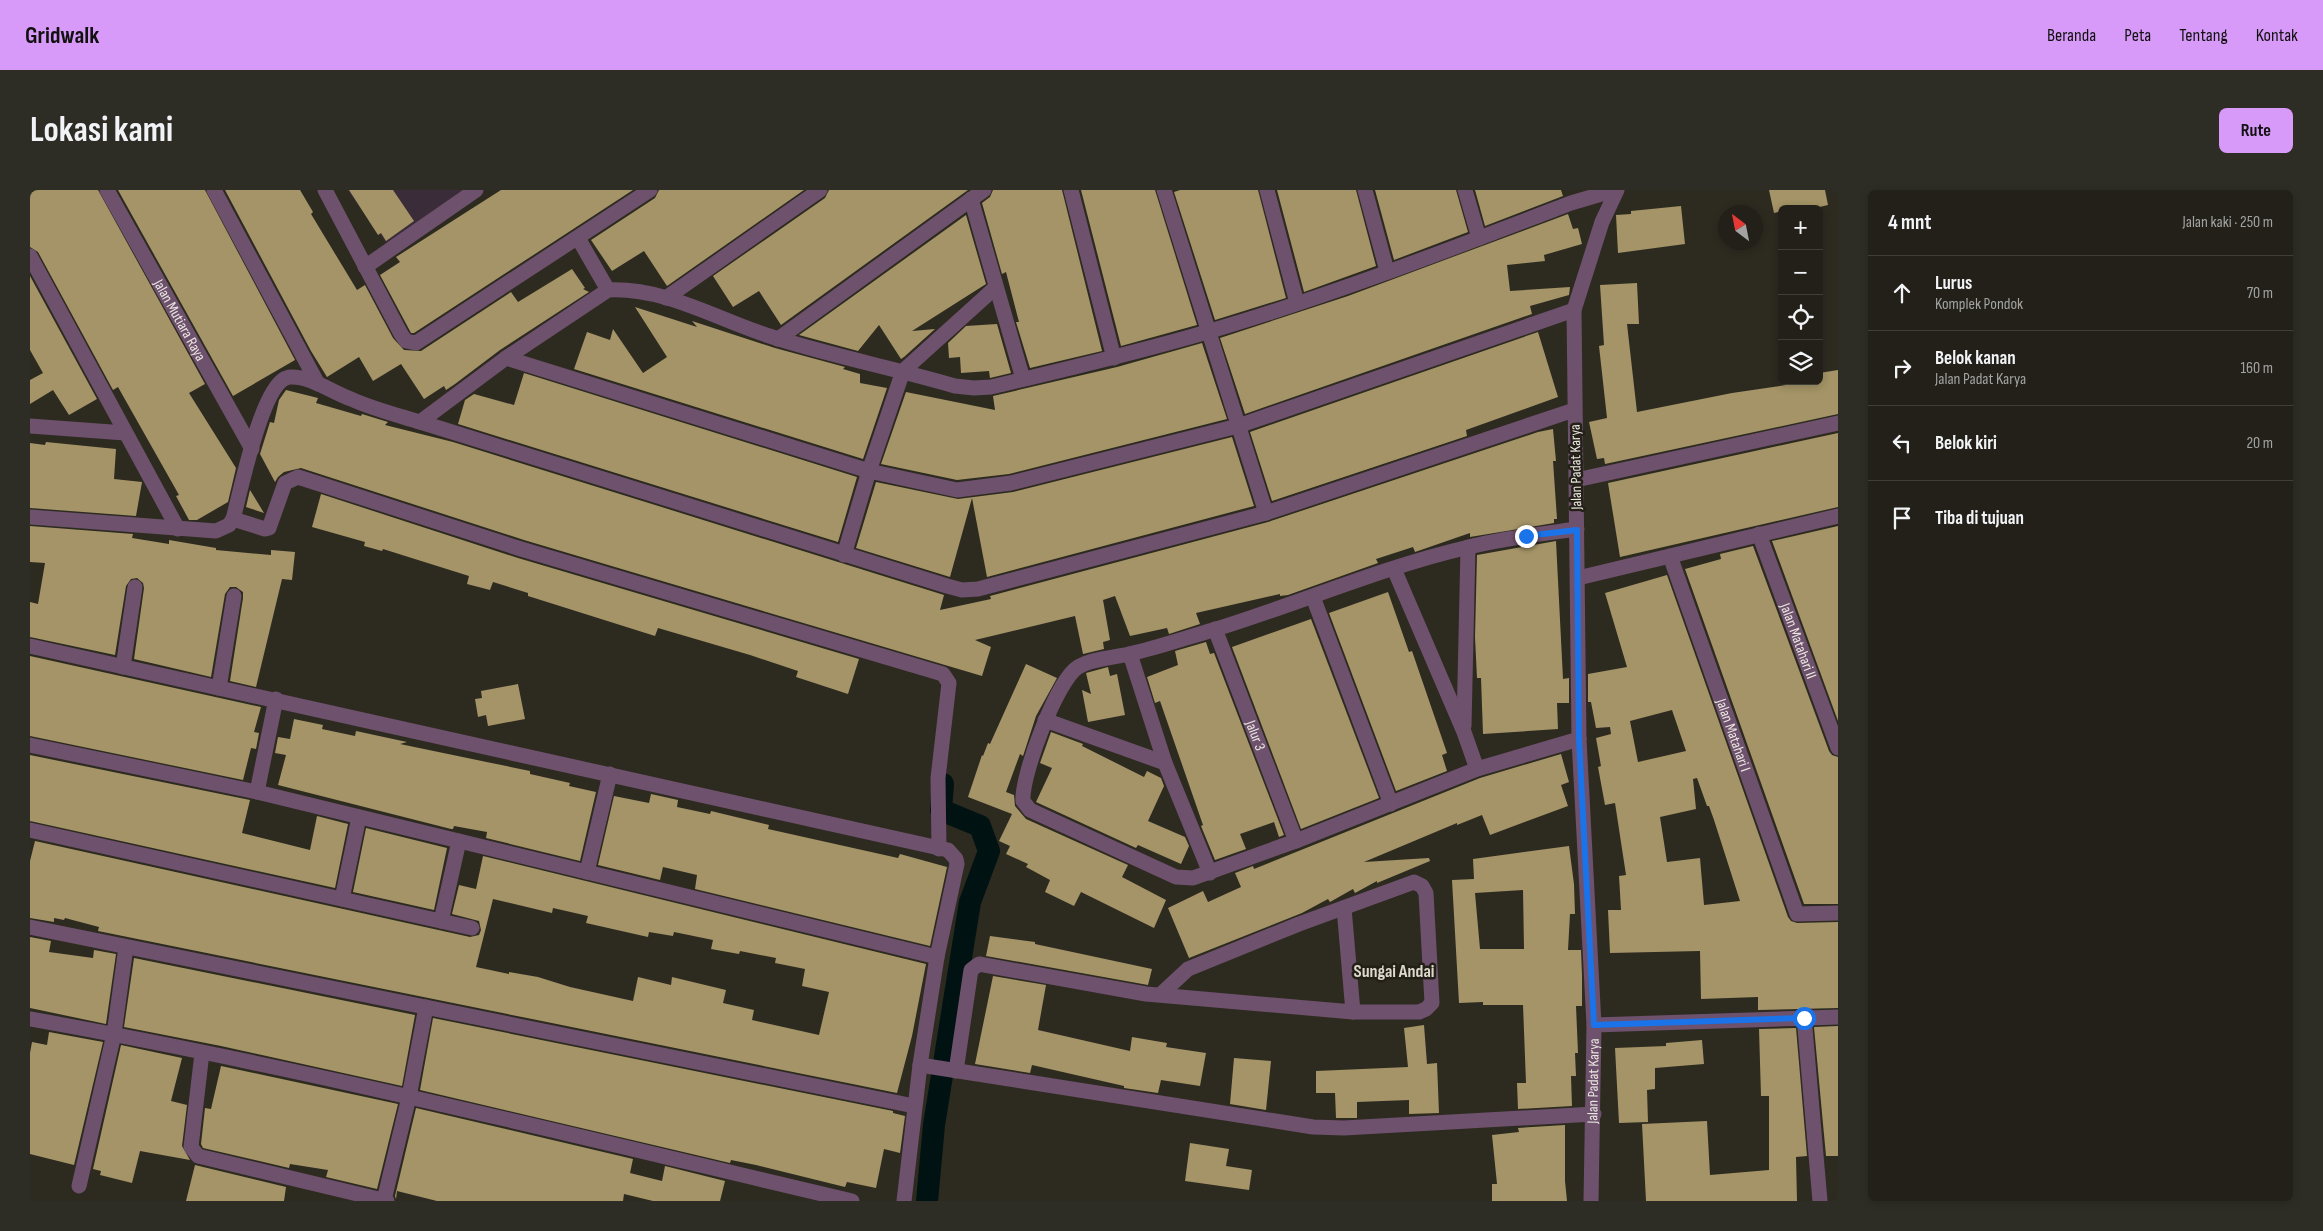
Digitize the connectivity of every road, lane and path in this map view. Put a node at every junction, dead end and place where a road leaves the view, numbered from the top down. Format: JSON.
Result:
{"nodes":[{"id":1,"x":107,"y":190,"type":"edge"},
{"id":2,"x":214,"y":190,"type":"edge"},
{"id":3,"x":325,"y":190,"type":"edge"},
{"id":4,"x":476,"y":190,"type":"edge"},
{"id":5,"x":650,"y":190,"type":"edge"},
{"id":6,"x":820,"y":190,"type":"edge"},
{"id":7,"x":984,"y":190,"type":"edge"},
{"id":8,"x":1071,"y":190,"type":"edge"},
{"id":9,"x":1164,"y":190,"type":"edge"},
{"id":10,"x":1267,"y":190,"type":"edge"},
{"id":11,"x":1365,"y":190,"type":"edge"},
{"id":12,"x":1465,"y":190,"type":"edge"},
{"id":13,"x":1616,"y":190,"type":"edge"},
{"id":14,"x":1569,"y":197,"type":"edge"},
{"id":15,"x":971,"y":199,"type":"junction"},
{"id":16,"x":578,"y":238,"type":"junction"},
{"id":17,"x":1478,"y":238,"type":"junction"},
{"id":18,"x":30,"y":256,"type":"edge"},
{"id":19,"x":365,"y":267,"type":"junction"},
{"id":20,"x":1387,"y":271,"type":"junction"},
{"id":21,"x":996,"y":287,"type":"junction"},
{"id":22,"x":608,"y":290,"type":"junction"},
{"id":23,"x":666,"y":298,"type":"junction"},
{"id":24,"x":1297,"y":303,"type":"junction"},
{"id":25,"x":1574,"y":310,"type":"junction"},
{"id":26,"x":1208,"y":332,"type":"junction"},
{"id":27,"x":778,"y":339,"type":"junction"},
{"id":28,"x":506,"y":358,"type":"junction"},
{"id":29,"x":1114,"y":358,"type":"junction"},
{"id":30,"x":903,"y":371,"type":"junction"},
{"id":31,"x":1023,"y":379,"type":"junction"},
{"id":32,"x":318,"y":384,"type":"junction"},
{"id":33,"x":1574,"y":410,"type":"junction"},
{"id":34,"x":420,"y":422,"type":"junction"},
{"id":35,"x":1838,"y":422,"type":"edge"},
{"id":36,"x":30,"y":426,"type":"edge"},
{"id":37,"x":1238,"y":426,"type":"junction"},
{"id":38,"x":125,"y":433,"type":"junction"},
{"id":39,"x":252,"y":449,"type":"junction"},
{"id":40,"x":869,"y":471,"type":"junction"},
{"id":41,"x":1576,"y":480,"type":"junction"},
{"id":42,"x":1266,"y":513,"type":"junction"},
{"id":43,"x":1838,"y":516,"type":"edge"},
{"id":44,"x":30,"y":517,"type":"edge"},
{"id":45,"x":233,"y":519,"type":"junction"},
{"id":46,"x":178,"y":529,"type":"junction"},
{"id":47,"x":1577,"y":530,"type":"junction"},
{"id":48,"x":1759,"y":534,"type":"junction"},
{"id":49,"x":1468,"y":547,"type":"junction"},
{"id":50,"x":844,"y":554,"type":"junction"},
{"id":51,"x":1670,"y":556,"type":"junction"},
{"id":52,"x":1394,"y":569,"type":"junction"},
{"id":53,"x":1578,"y":578,"type":"junction"},
{"id":54,"x":135,"y":587,"type":"dead end"},
{"id":55,"x":234,"y":596,"type":"dead end"},
{"id":56,"x":1313,"y":597,"type":"junction"},
{"id":57,"x":1216,"y":629,"type":"junction"},
{"id":58,"x":30,"y":646,"type":"edge"},
{"id":59,"x":1130,"y":654,"type":"junction"},
{"id":60,"x":123,"y":666,"type":"junction"},
{"id":61,"x":219,"y":688,"type":"junction"},
{"id":62,"x":276,"y":699,"type":"junction"},
{"id":63,"x":1045,"y":720,"type":"junction"},
{"id":64,"x":1464,"y":732,"type":"junction"},
{"id":65,"x":1579,"y":739,"type":"junction"},
{"id":66,"x":30,"y":744,"type":"edge"},
{"id":67,"x":1838,"y":748,"type":"edge"},
{"id":68,"x":1165,"y":763,"type":"junction"},
{"id":69,"x":1477,"y":769,"type":"junction"},
{"id":70,"x":610,"y":774,"type":"junction"},
{"id":71,"x":258,"y":792,"type":"junction"},
{"id":72,"x":1390,"y":804,"type":"junction"},
{"id":73,"x":359,"y":817,"type":"junction"},
{"id":74,"x":30,"y":830,"type":"edge"},
{"id":75,"x":460,"y":841,"type":"junction"},
{"id":76,"x":1296,"y":841,"type":"junction"},
{"id":77,"x":939,"y":849,"type":"junction"},
{"id":78,"x":587,"y":872,"type":"junction"},
{"id":79,"x":1210,"y":873,"type":"junction"},
{"id":80,"x":342,"y":899,"type":"junction"},
{"id":81,"x":1344,"y":908,"type":"junction"},
{"id":82,"x":1838,"y":913,"type":"edge"},
{"id":83,"x":441,"y":921,"type":"junction"},
{"id":84,"x":30,"y":927,"type":"edge"},
{"id":85,"x":472,"y":928,"type":"dead end"},
{"id":86,"x":126,"y":947,"type":"junction"},
{"id":87,"x":937,"y":957,"type":"junction"},
{"id":88,"x":1160,"y":995,"type":"junction"},
{"id":89,"x":426,"y":1007,"type":"junction"},
{"id":90,"x":1353,"y":1012,"type":"junction"},
{"id":91,"x":1838,"y":1017,"type":"edge"},
{"id":92,"x":1804,"y":1018,"type":"junction"},
{"id":93,"x":30,"y":1019,"type":"edge"},
{"id":94,"x":1594,"y":1025,"type":"junction"},
{"id":95,"x":114,"y":1034,"type":"junction"},
{"id":96,"x":202,"y":1053,"type":"junction"},
{"id":97,"x":940,"y":1068,"type":"junction"},
{"id":98,"x":409,"y":1097,"type":"junction"},
{"id":99,"x":914,"y":1106,"type":"junction"},
{"id":100,"x":1594,"y":1114,"type":"junction"},
{"id":101,"x":78,"y":1186,"type":"dead end"},
{"id":102,"x":386,"y":1200,"type":"edge"},
{"id":103,"x":852,"y":1201,"type":"edge"},
{"id":104,"x":904,"y":1201,"type":"edge"},
{"id":105,"x":1591,"y":1201,"type":"edge"},
{"id":106,"x":1820,"y":1201,"type":"edge"}],
"edges":[{"from":1,"to":39,"type":"street","name":"Jalan Mutiara Raya"},
{"from":2,"to":32,"type":"street"},
{"from":3,"to":19,"type":"street"},
{"from":4,"to":19,"type":"street"},
{"from":5,"to":16,"type":"street"},
{"from":6,"to":23,"type":"street"},
{"from":7,"to":15,"type":"street"},
{"from":8,"to":29,"type":"street"},
{"from":9,"to":26,"type":"street"},
{"from":10,"to":24,"type":"street"},
{"from":11,"to":20,"type":"street"},
{"from":12,"to":17,"type":"street"},
{"from":13,"to":14,"type":"street"},
{"from":13,"to":25,"type":"street","name":"Jalan Padat Karya"},
{"from":14,"to":17,"type":"street"},
{"from":15,"to":21,"type":"street"},
{"from":15,"to":27,"type":"street"},
{"from":16,"to":19,"type":"street"},
{"from":16,"to":22,"type":"street"},
{"from":17,"to":20,"type":"street"},
{"from":18,"to":38,"type":"street"},
{"from":20,"to":24,"type":"street"},
{"from":21,"to":30,"type":"street"},
{"from":21,"to":31,"type":"street"},
{"from":22,"to":23,"type":"street"},
{"from":22,"to":28,"type":"street"},
{"from":23,"to":27,"type":"street"},
{"from":24,"to":26,"type":"street"},
{"from":25,"to":33,"type":"street","name":"Jalan Padat Karya"},
{"from":25,"to":37,"type":"street"},
{"from":26,"to":29,"type":"street"},
{"from":26,"to":37,"type":"street"},
{"from":27,"to":30,"type":"street"},
{"from":28,"to":34,"type":"street"},
{"from":28,"to":40,"type":"street"},
{"from":29,"to":31,"type":"street"},
{"from":30,"to":31,"type":"street"},
{"from":30,"to":40,"type":"street"},
{"from":32,"to":34,"type":"street"},
{"from":32,"to":39,"type":"street"},
{"from":33,"to":41,"type":"street","name":"Jalan Padat Karya"},
{"from":33,"to":42,"type":"street"},
{"from":34,"to":50,"type":"street"},
{"from":35,"to":41,"type":"street"},
{"from":36,"to":38,"type":"street"},
{"from":37,"to":40,"type":"street"},
{"from":37,"to":42,"type":"street"},
{"from":38,"to":46,"type":"street"},
{"from":39,"to":45,"type":"street"},
{"from":40,"to":50,"type":"street"},
{"from":41,"to":47,"type":"street","name":"Jalan Padat Karya"},
{"from":42,"to":50,"type":"street"},
{"from":43,"to":48,"type":"street"},
{"from":44,"to":46,"type":"street"},
{"from":45,"to":46,"type":"street"},
{"from":45,"to":77,"type":"street"},
{"from":47,"to":49,"type":"street"},
{"from":47,"to":53,"type":"street","name":"Jalan Padat Karya"},
{"from":48,"to":51,"type":"street"},
{"from":48,"to":67,"type":"street","name":"Jalan Matahari II"},
{"from":49,"to":52,"type":"street"},
{"from":49,"to":64,"type":"street"},
{"from":51,"to":53,"type":"street"},
{"from":51,"to":82,"type":"street","name":"Jalan Matahari I"},
{"from":52,"to":56,"type":"street"},
{"from":52,"to":64,"type":"street"},
{"from":53,"to":65,"type":"street","name":"Jalan Padat Karya"},
{"from":54,"to":60,"type":"street"},
{"from":55,"to":61,"type":"street"},
{"from":56,"to":57,"type":"street"},
{"from":56,"to":72,"type":"street"},
{"from":57,"to":59,"type":"street"},
{"from":57,"to":76,"type":"street","name":"Jalur 3"},
{"from":58,"to":60,"type":"street"},
{"from":59,"to":63,"type":"street"},
{"from":59,"to":68,"type":"street"},
{"from":60,"to":61,"type":"street"},
{"from":61,"to":62,"type":"street"},
{"from":62,"to":70,"type":"street"},
{"from":62,"to":71,"type":"street"},
{"from":63,"to":68,"type":"street"},
{"from":63,"to":79,"type":"street"},
{"from":64,"to":69,"type":"street"},
{"from":65,"to":69,"type":"street"},
{"from":65,"to":94,"type":"street","name":"Jalan Padat Karya"},
{"from":66,"to":71,"type":"street"},
{"from":68,"to":79,"type":"street"},
{"from":69,"to":72,"type":"street"},
{"from":70,"to":77,"type":"street"},
{"from":70,"to":78,"type":"street"},
{"from":71,"to":73,"type":"street"},
{"from":72,"to":76,"type":"street"},
{"from":73,"to":75,"type":"street"},
{"from":73,"to":80,"type":"street"},
{"from":74,"to":80,"type":"street"},
{"from":75,"to":78,"type":"street"},
{"from":75,"to":83,"type":"street"},
{"from":76,"to":79,"type":"street"},
{"from":77,"to":87,"type":"street"},
{"from":78,"to":87,"type":"street"},
{"from":80,"to":83,"type":"street"},
{"from":81,"to":88,"type":"street"},
{"from":81,"to":90,"type":"street"},
{"from":81,"to":90,"type":"street"},
{"from":83,"to":85,"type":"street"},
{"from":84,"to":86,"type":"street"},
{"from":86,"to":89,"type":"street"},
{"from":86,"to":95,"type":"street"},
{"from":87,"to":97,"type":"street"},
{"from":88,"to":90,"type":"street"},
{"from":88,"to":97,"type":"street"},
{"from":89,"to":98,"type":"street"},
{"from":89,"to":99,"type":"street"},
{"from":91,"to":92,"type":"street"},
{"from":92,"to":94,"type":"street"},
{"from":92,"to":106,"type":"street"},
{"from":93,"to":95,"type":"street"},
{"from":94,"to":100,"type":"street","name":"Jalan Padat Karya"},
{"from":95,"to":96,"type":"street"},
{"from":95,"to":101,"type":"street"},
{"from":96,"to":98,"type":"street"},
{"from":96,"to":102,"type":"street"},
{"from":97,"to":99,"type":"street"},
{"from":97,"to":100,"type":"street"},
{"from":98,"to":102,"type":"street"},
{"from":98,"to":103,"type":"street"},
{"from":99,"to":104,"type":"street"},
{"from":100,"to":105,"type":"street","name":"Jalan Padat Karya"}]}
